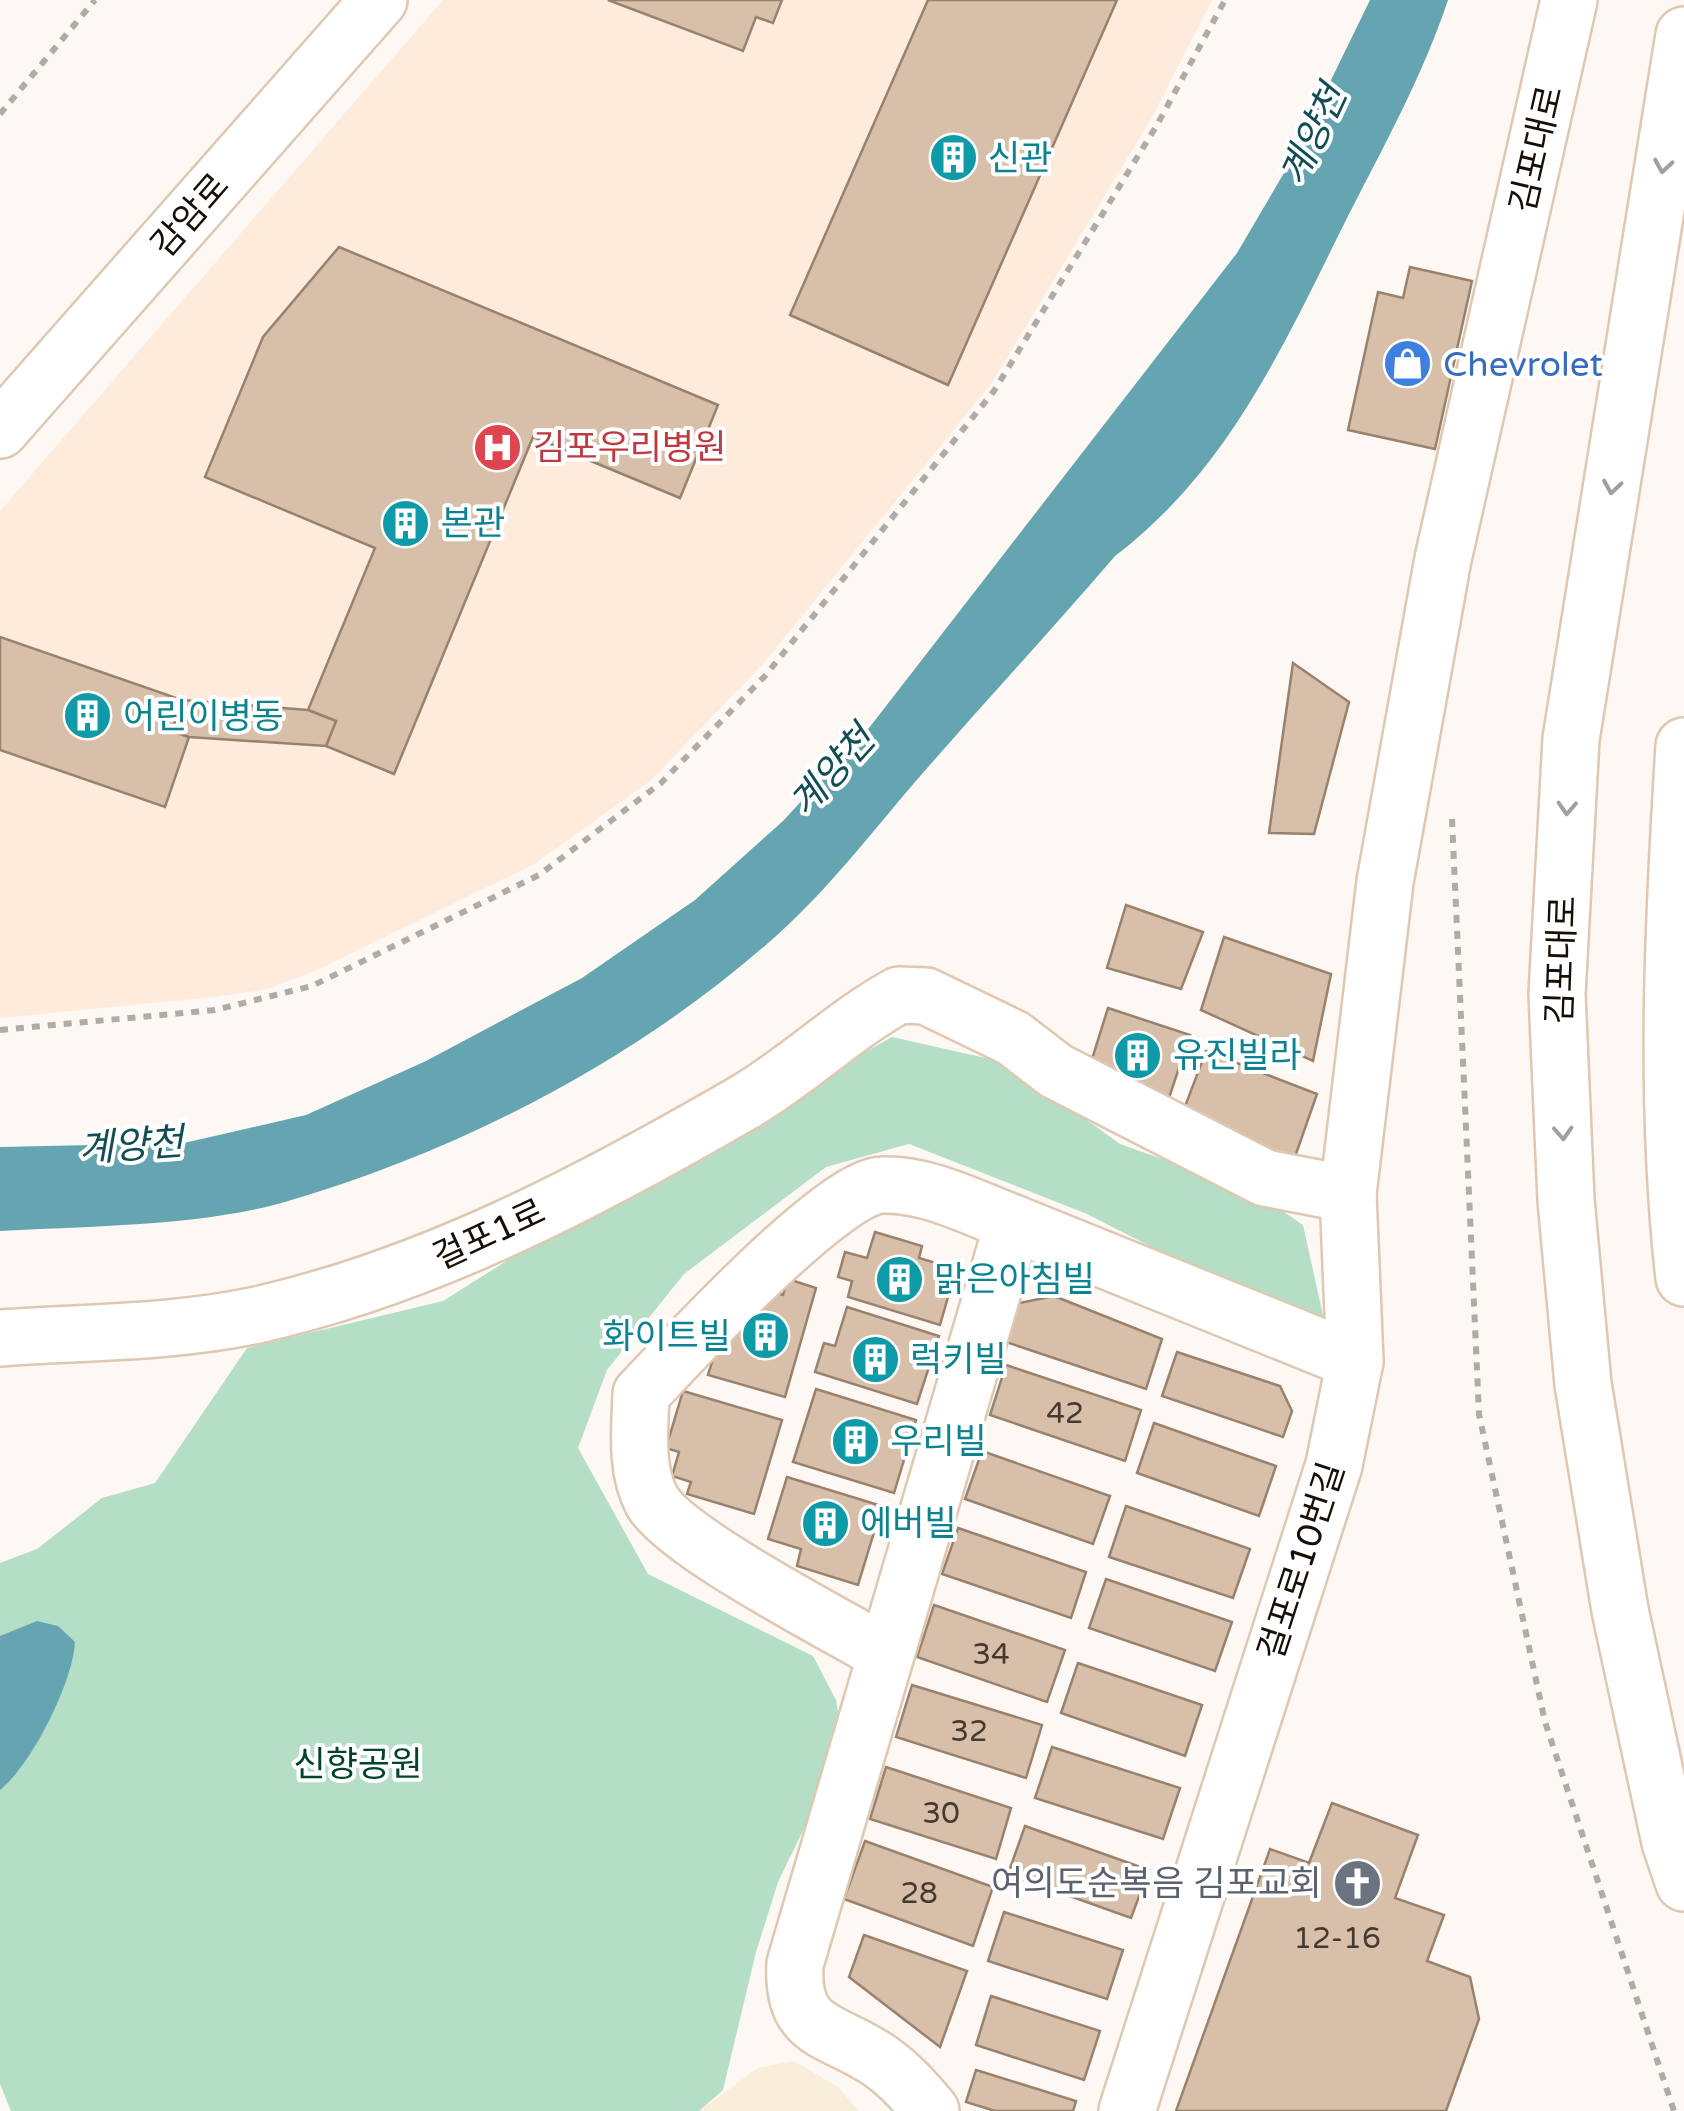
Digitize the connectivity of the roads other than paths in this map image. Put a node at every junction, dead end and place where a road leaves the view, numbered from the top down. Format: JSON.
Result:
{"nodes":[{"id":1,"x":379,"y":0,"type":"edge"},
{"id":2,"x":1569,"y":0,"type":"edge"},
{"id":3,"x":1684,"y":35,"type":"edge"},
{"id":4,"x":0,"y":430,"type":"edge"},
{"id":5,"x":1684,"y":746,"type":"edge"},
{"id":6,"x":1348,"y":1194,"type":"junction"},
{"id":7,"x":1013,"y":1223,"type":"junction"},
{"id":8,"x":1684,"y":1278,"type":"edge"},
{"id":9,"x":0,"y":1338,"type":"edge"},
{"id":10,"x":1355,"y":1362,"type":"junction"},
{"id":11,"x":886,"y":1654,"type":"junction"},
{"id":12,"x":1684,"y":1882,"type":"edge"},
{"id":13,"x":931,"y":2111,"type":"edge"},
{"id":14,"x":1127,"y":2111,"type":"edge"}],
"edges":[{"from":1,"to":4,"type":"main road","name":"감암로"},
{"from":2,"to":6,"type":"main road","name":"김포대로"},
{"from":3,"to":12,"type":"main road","name":"김포대로","one_way":true},
{"from":5,"to":8,"type":"main road"},
{"from":6,"to":9,"type":"main road","name":"걸포1로"},
{"from":6,"to":10,"type":"main road","name":"김포대로"},
{"from":7,"to":10,"type":"main road"},
{"from":7,"to":11,"type":"main road"},
{"from":7,"to":11,"type":"main road"},
{"from":10,"to":14,"type":"main road","name":"걸포로10번길"},
{"from":11,"to":13,"type":"main road"}]}
